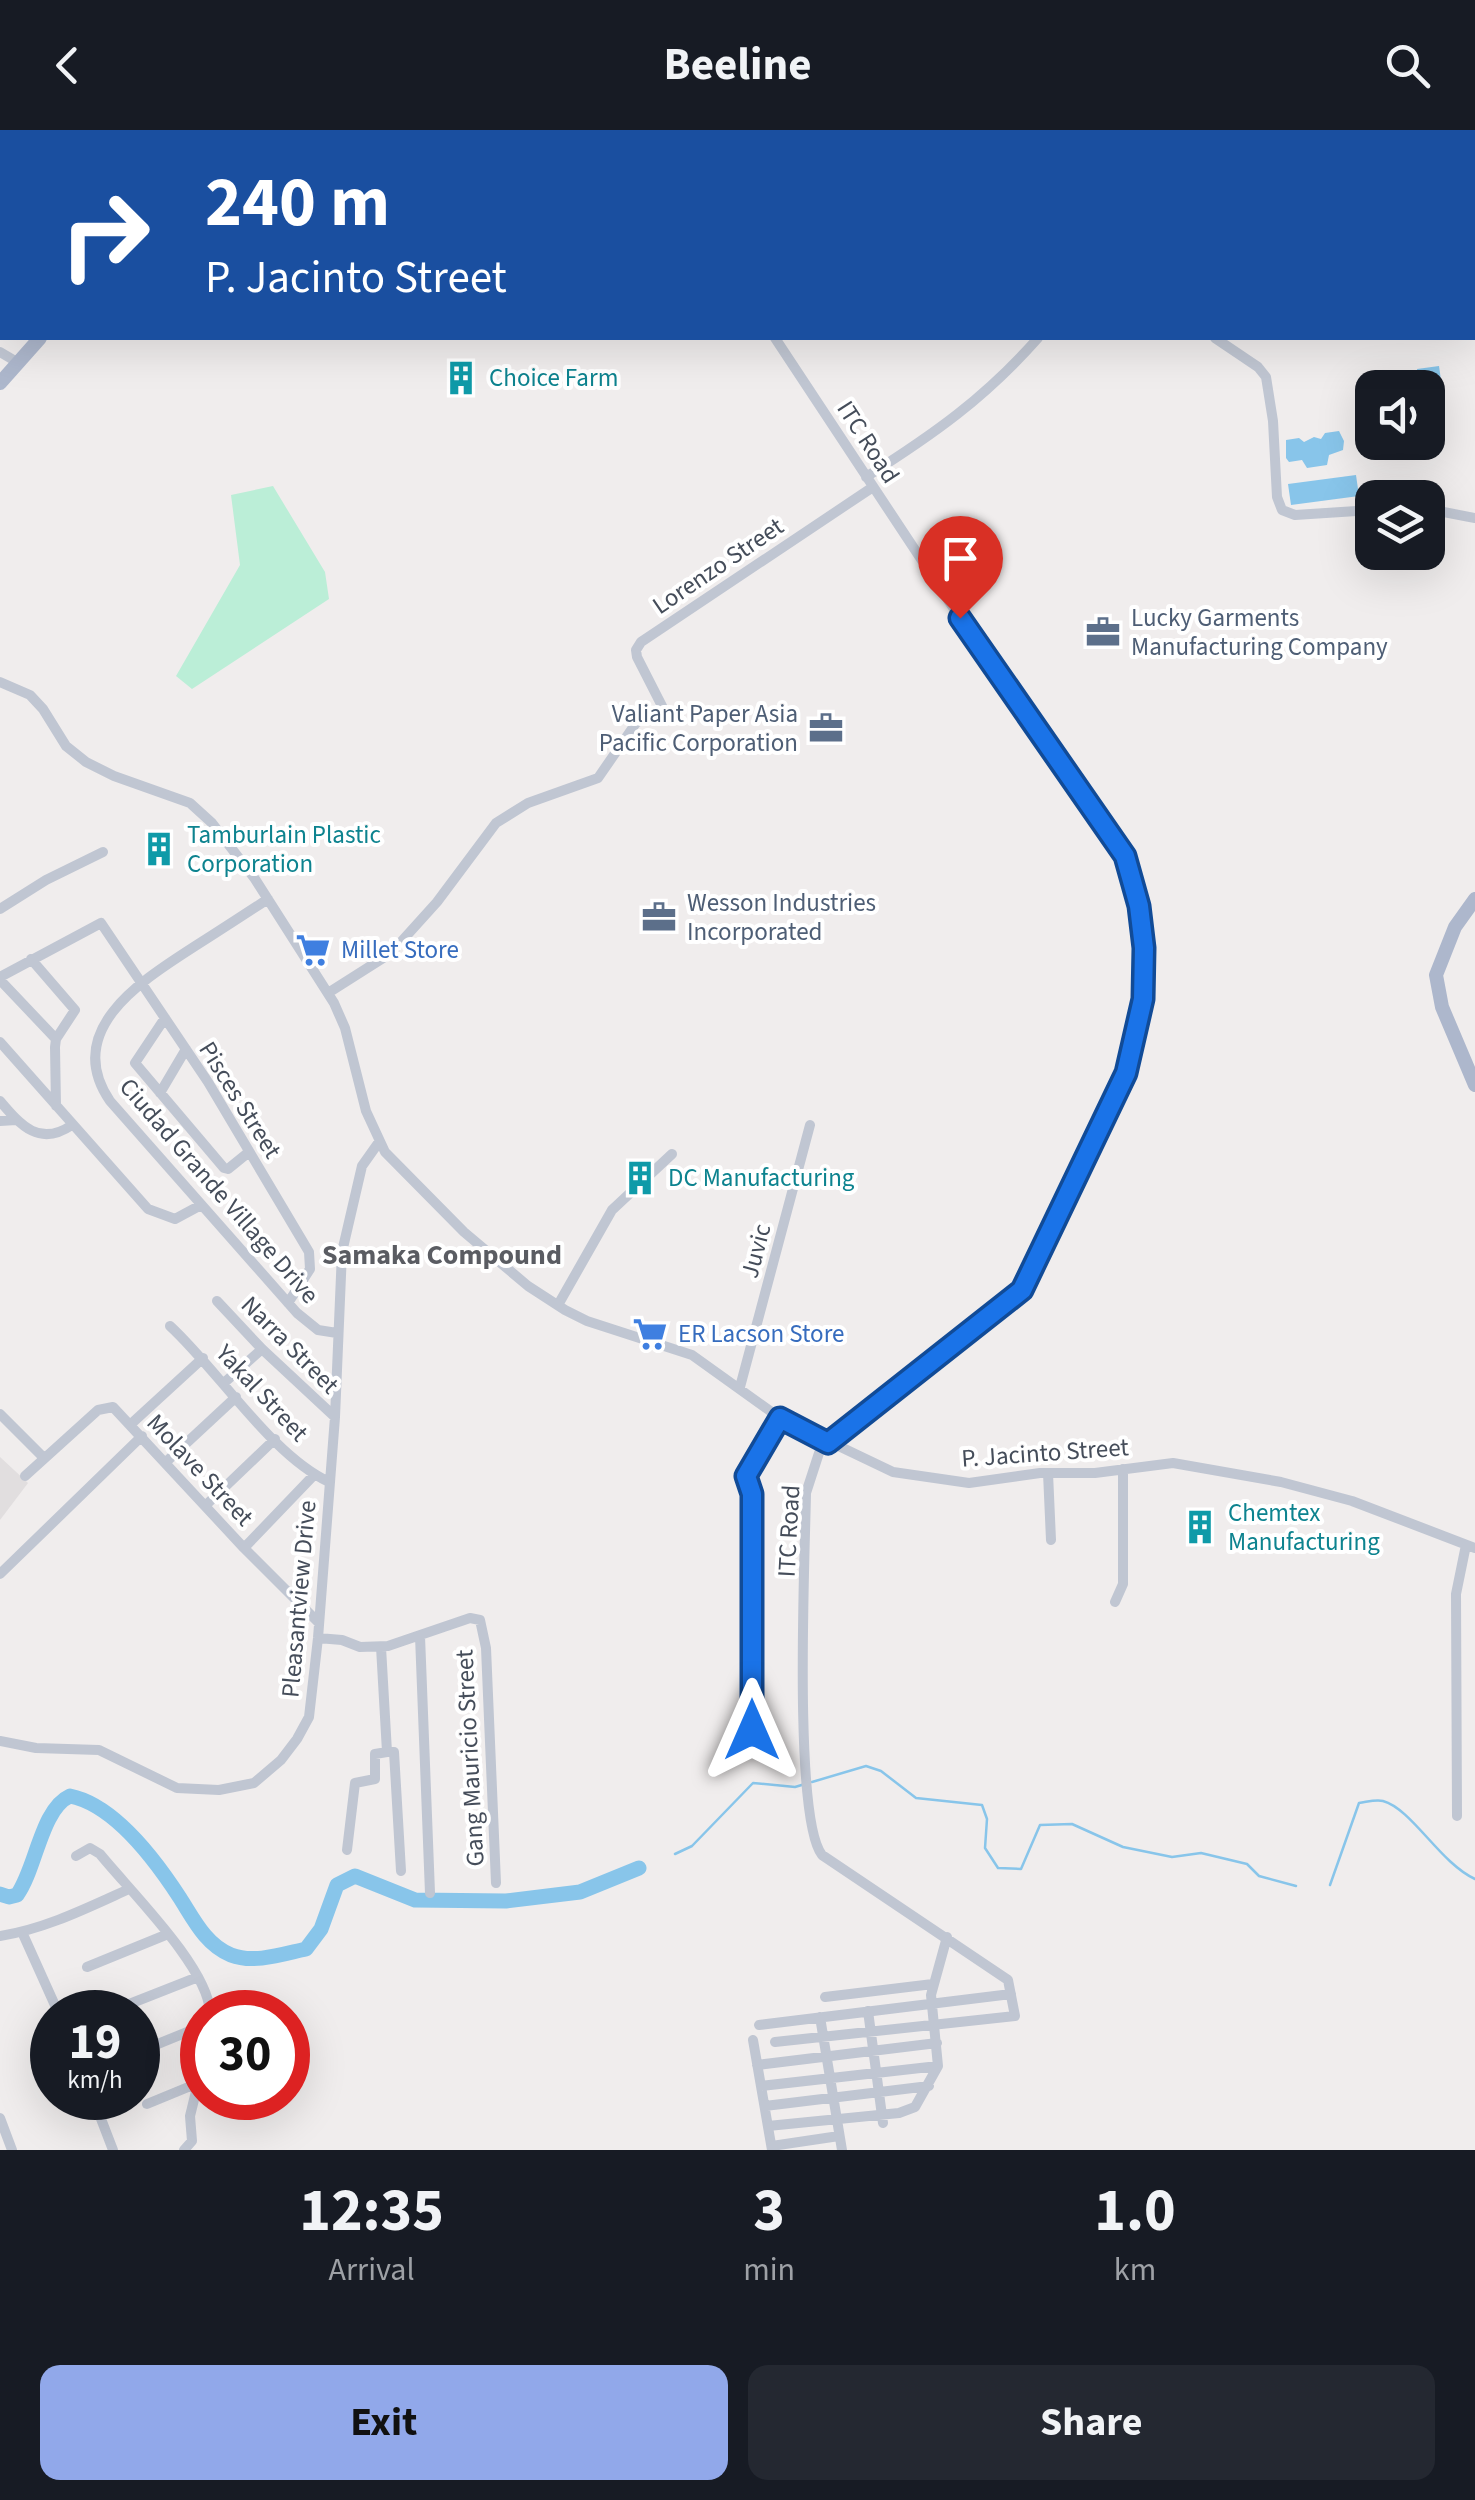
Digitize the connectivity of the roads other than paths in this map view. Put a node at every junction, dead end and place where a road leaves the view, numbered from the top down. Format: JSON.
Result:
{"nodes":[{"id":1,"x":38,"y":340,"type":"edge"},
{"id":2,"x":776,"y":340,"type":"edge"},
{"id":3,"x":1036,"y":340,"type":"edge"},
{"id":4,"x":1218,"y":340,"type":"edge"},
{"id":5,"x":0,"y":352,"type":"edge"},
{"id":6,"x":17,"y":362,"type":"junction"},
{"id":7,"x":0,"y":384,"type":"edge"},
{"id":8,"x":870,"y":482,"type":"junction"},
{"id":9,"x":1355,"y":511,"type":"edge"},
{"id":10,"x":1445,"y":512,"type":"edge"},
{"id":11,"x":1475,"y":518,"type":"edge"},
{"id":12,"x":0,"y":682,"type":"edge"},
{"id":13,"x":103,"y":852,"type":"dead end"},
{"id":14,"x":268,"y":898,"type":"junction"},
{"id":15,"x":1475,"y":898,"type":"edge"},
{"id":16,"x":0,"y":909,"type":"edge"},
{"id":17,"x":32,"y":959,"type":"junction"},
{"id":18,"x":0,"y":979,"type":"edge"},
{"id":19,"x":141,"y":982,"type":"junction"},
{"id":20,"x":328,"y":993,"type":"junction"},
{"id":21,"x":165,"y":1018,"type":"junction"},
{"id":22,"x":56,"y":1038,"type":"junction"},
{"id":23,"x":0,"y":1042,"type":"edge"},
{"id":24,"x":186,"y":1049,"type":"junction"},
{"id":25,"x":1475,"y":1085,"type":"edge"},
{"id":26,"x":160,"y":1094,"type":"junction"},
{"id":27,"x":0,"y":1101,"type":"edge"},
{"id":28,"x":56,"y":1107,"type":"junction"},
{"id":29,"x":16,"y":1120,"type":"junction"},
{"id":30,"x":0,"y":1121,"type":"edge"},
{"id":31,"x":810,"y":1124,"type":"dead end"},
{"id":32,"x":72,"y":1125,"type":"junction"},
{"id":33,"x":380,"y":1142,"type":"junction"},
{"id":34,"x":249,"y":1152,"type":"junction"},
{"id":35,"x":672,"y":1154,"type":"dead end"},
{"id":36,"x":201,"y":1205,"type":"junction"},
{"id":37,"x":218,"y":1301,"type":"dead end"},
{"id":38,"x":288,"y":1303,"type":"junction"},
{"id":39,"x":558,"y":1305,"type":"junction"},
{"id":40,"x":170,"y":1326,"type":"dead end"},
{"id":41,"x":336,"y":1333,"type":"junction"},
{"id":42,"x":262,"y":1349,"type":"junction"},
{"id":43,"x":202,"y":1358,"type":"junction"},
{"id":44,"x":225,"y":1382,"type":"junction"},
{"id":45,"x":740,"y":1387,"type":"junction"},
{"id":46,"x":236,"y":1397,"type":"junction"},
{"id":47,"x":0,"y":1414,"type":"edge"},
{"id":48,"x":335,"y":1417,"type":"junction"},
{"id":49,"x":780,"y":1418,"type":"junction"},
{"id":50,"x":131,"y":1424,"type":"junction"},
{"id":51,"x":142,"y":1436,"type":"junction"},
{"id":52,"x":275,"y":1439,"type":"junction"},
{"id":53,"x":828,"y":1443,"type":"junction"},
{"id":54,"x":44,"y":1458,"type":"junction"},
{"id":55,"x":166,"y":1462,"type":"junction"},
{"id":56,"x":1122,"y":1469,"type":"junction"},
{"id":57,"x":1048,"y":1473,"type":"junction"},
{"id":58,"x":314,"y":1475,"type":"junction"},
{"id":59,"x":24,"y":1476,"type":"dead end"},
{"id":60,"x":328,"y":1482,"type":"junction"},
{"id":61,"x":206,"y":1505,"type":"junction"},
{"id":62,"x":1051,"y":1540,"type":"dead end"},
{"id":63,"x":1470,"y":1546,"type":"edge"},
{"id":64,"x":244,"y":1548,"type":"junction"},
{"id":65,"x":0,"y":1574,"type":"edge"},
{"id":66,"x":1115,"y":1602,"type":"dead end"},
{"id":67,"x":320,"y":1623,"type":"junction"},
{"id":68,"x":420,"y":1636,"type":"junction"},
{"id":69,"x":318,"y":1638,"type":"junction"},
{"id":70,"x":381,"y":1647,"type":"junction"},
{"id":71,"x":752,"y":1730,"type":"dead end"},
{"id":72,"x":0,"y":1742,"type":"edge"},
{"id":73,"x":386,"y":1752,"type":"junction"},
{"id":74,"x":1457,"y":1816,"type":"dead end"},
{"id":75,"x":347,"y":1850,"type":"dead end"},
{"id":76,"x":76,"y":1856,"type":"dead end"},
{"id":77,"x":400,"y":1871,"type":"dead end"},
{"id":78,"x":496,"y":1883,"type":"dead end"},
{"id":79,"x":129,"y":1889,"type":"junction"},
{"id":80,"x":430,"y":1894,"type":"dead end"},
{"id":81,"x":22,"y":1932,"type":"junction"},
{"id":82,"x":168,"y":1934,"type":"junction"},
{"id":83,"x":0,"y":1936,"type":"edge"},
{"id":84,"x":947,"y":1937,"type":"junction"},
{"id":85,"x":86,"y":1967,"type":"dead end"},
{"id":86,"x":198,"y":1977,"type":"junction"},
{"id":87,"x":933,"y":1984,"type":"junction"},
{"id":88,"x":48,"y":1990,"type":"edge"},
{"id":89,"x":202,"y":1990,"type":"edge"},
{"id":90,"x":160,"y":1992,"type":"edge"},
{"id":91,"x":1011,"y":1994,"type":"junction"},
{"id":92,"x":825,"y":1996,"type":"dead end"},
{"id":93,"x":932,"y":2003,"type":"junction"},
{"id":94,"x":868,"y":2011,"type":"junction"},
{"id":95,"x":820,"y":2017,"type":"junction"},
{"id":96,"x":760,"y":2025,"type":"dead end"},
{"id":97,"x":935,"y":2025,"type":"junction"},
{"id":98,"x":870,"y":2032,"type":"junction"},
{"id":99,"x":823,"y":2037,"type":"junction"},
{"id":100,"x":753,"y":2040,"type":"dead end"},
{"id":101,"x":775,"y":2042,"type":"dead end"},
{"id":102,"x":937,"y":2044,"type":"junction"},
{"id":103,"x":873,"y":2051,"type":"junction"},
{"id":104,"x":826,"y":2057,"type":"junction"},
{"id":105,"x":757,"y":2065,"type":"junction"},
{"id":106,"x":938,"y":2066,"type":"junction"},
{"id":107,"x":876,"y":2073,"type":"junction"},
{"id":108,"x":830,"y":2078,"type":"junction"},
{"id":109,"x":761,"y":2086,"type":"junction"},
{"id":110,"x":928,"y":2086,"type":"junction"},
{"id":111,"x":878,"y":2092,"type":"junction"},
{"id":112,"x":833,"y":2098,"type":"junction"},
{"id":113,"x":764,"y":2106,"type":"junction"},
{"id":114,"x":0,"y":2118,"type":"edge"},
{"id":115,"x":836,"y":2118,"type":"junction"},
{"id":116,"x":882,"y":2119,"type":"junction"},
{"id":117,"x":101,"y":2120,"type":"edge"},
{"id":118,"x":190,"y":2120,"type":"edge"},
{"id":119,"x":768,"y":2126,"type":"junction"},
{"id":120,"x":3,"y":2134,"type":"edge"},
{"id":121,"x":839,"y":2136,"type":"junction"},
{"id":122,"x":187,"y":2148,"type":"edge"},
{"id":123,"x":772,"y":2148,"type":"edge"},
{"id":124,"x":12,"y":2150,"type":"edge"},
{"id":125,"x":113,"y":2150,"type":"edge"},
{"id":126,"x":842,"y":2150,"type":"edge"}],
"edges":[{"from":1,"to":6,"type":"main road"},
{"from":2,"to":8,"type":"street","name":"ITC Road"},
{"from":3,"to":8,"type":"street"},
{"from":4,"to":9,"type":"street"},
{"from":5,"to":6,"type":"street"},
{"from":6,"to":7,"type":"main road"},
{"from":8,"to":20,"type":"street","name":"Lorenzo Street"},
{"from":8,"to":53,"type":"street","name":"ITC Road"},
{"from":10,"to":11,"type":"street"},
{"from":12,"to":14,"type":"street","name":"P. Jacinto Street"},
{"from":13,"to":16,"type":"street"},
{"from":14,"to":19,"type":"street","name":"Ciudad Grande Village Drive"},
{"from":14,"to":20,"type":"street","name":"P. Jacinto Street"},
{"from":15,"to":25,"type":"main road"},
{"from":17,"to":18,"type":"street"},
{"from":17,"to":19,"type":"street","name":"Pisces Street"},
{"from":17,"to":22,"type":"street"},
{"from":18,"to":22,"type":"street"},
{"from":19,"to":21,"type":"street","name":"Pisces Street"},
{"from":19,"to":36,"type":"street","name":"Ciudad Grande Village Drive"},
{"from":20,"to":33,"type":"street","name":"P. Jacinto Street"},
{"from":21,"to":24,"type":"street","name":"Pisces Street"},
{"from":21,"to":26,"type":"street"},
{"from":22,"to":28,"type":"street"},
{"from":23,"to":28,"type":"street"},
{"from":24,"to":26,"type":"street"},
{"from":24,"to":34,"type":"street","name":"Pisces Street"},
{"from":26,"to":34,"type":"street"},
{"from":27,"to":29,"type":"street"},
{"from":28,"to":32,"type":"street"},
{"from":29,"to":30,"type":"street"},
{"from":29,"to":32,"type":"street"},
{"from":31,"to":45,"type":"street","name":"Juvic"},
{"from":32,"to":36,"type":"street"},
{"from":33,"to":39,"type":"street","name":"P. Jacinto Street"},
{"from":33,"to":41,"type":"street","name":"Pleasantview Drive"},
{"from":34,"to":38,"type":"street","name":"Pisces Street"},
{"from":35,"to":39,"type":"street"},
{"from":36,"to":38,"type":"street","name":"Ciudad Grande Village Drive"},
{"from":37,"to":42,"type":"street","name":"Narra Street"},
{"from":38,"to":41,"type":"street","name":"Ciudad Grande Village Drive"},
{"from":39,"to":45,"type":"street","name":"P. Jacinto Street"},
{"from":40,"to":43,"type":"street","name":"Yakal Street"},
{"from":41,"to":48,"type":"street","name":"Pleasantview Drive"},
{"from":42,"to":44,"type":"street"},
{"from":42,"to":48,"type":"street","name":"Narra Street"},
{"from":43,"to":44,"type":"street","name":"Yakal Street"},
{"from":43,"to":50,"type":"street"},
{"from":44,"to":46,"type":"street","name":"Yakal Street"},
{"from":45,"to":49,"type":"street","name":"P. Jacinto Street"},
{"from":46,"to":52,"type":"street","name":"Yakal Street"},
{"from":46,"to":55,"type":"street"},
{"from":47,"to":54,"type":"street"},
{"from":48,"to":60,"type":"street","name":"Pleasantview Drive"},
{"from":49,"to":53,"type":"street","name":"P. Jacinto Street"},
{"from":49,"to":71,"type":"street"},
{"from":50,"to":51,"type":"street","name":"Molave Street"},
{"from":50,"to":54,"type":"street","name":"Molave Street"},
{"from":51,"to":55,"type":"street","name":"Molave Street"},
{"from":51,"to":65,"type":"street"},
{"from":52,"to":58,"type":"street","name":"Yakal Street"},
{"from":52,"to":61,"type":"street"},
{"from":53,"to":57,"type":"street","name":"P. Jacinto Street"},
{"from":53,"to":84,"type":"street","name":"ITC Road"},
{"from":54,"to":59,"type":"street","name":"Molave Street"},
{"from":55,"to":61,"type":"street","name":"Molave Street"},
{"from":56,"to":57,"type":"street","name":"P. Jacinto Street"},
{"from":56,"to":63,"type":"street","name":"P. Jacinto Street"},
{"from":56,"to":66,"type":"street"},
{"from":57,"to":62,"type":"street"},
{"from":58,"to":60,"type":"street","name":"Yakal Street"},
{"from":58,"to":64,"type":"street"},
{"from":60,"to":67,"type":"street","name":"Pleasantview Drive"},
{"from":61,"to":64,"type":"street","name":"Molave Street"},
{"from":63,"to":74,"type":"street"},
{"from":64,"to":67,"type":"street","name":"Molave Street"},
{"from":67,"to":69,"type":"street","name":"Pleasantview Drive"},
{"from":68,"to":70,"type":"street","name":"Gang Mauricio Street"},
{"from":68,"to":78,"type":"street","name":"Gang Mauricio Street"},
{"from":68,"to":80,"type":"street"},
{"from":69,"to":70,"type":"street","name":"Gang Mauricio Street"},
{"from":69,"to":72,"type":"street","name":"Pleasantview Drive"},
{"from":70,"to":73,"type":"street"},
{"from":73,"to":75,"type":"street"},
{"from":73,"to":77,"type":"street"},
{"from":76,"to":79,"type":"street"},
{"from":79,"to":81,"type":"street"},
{"from":79,"to":82,"type":"street"},
{"from":81,"to":83,"type":"street"},
{"from":81,"to":88,"type":"street"},
{"from":82,"to":85,"type":"street"},
{"from":82,"to":86,"type":"street"},
{"from":84,"to":87,"type":"street"},
{"from":84,"to":91,"type":"street","name":"ITC Road"},
{"from":86,"to":89,"type":"street"},
{"from":86,"to":90,"type":"street"},
{"from":87,"to":92,"type":"street"},
{"from":87,"to":93,"type":"street"},
{"from":91,"to":93,"type":"street"},
{"from":91,"to":97,"type":"street"},
{"from":93,"to":94,"type":"street"},
{"from":93,"to":97,"type":"street"},
{"from":94,"to":95,"type":"street"},
{"from":94,"to":98,"type":"street"},
{"from":95,"to":96,"type":"street"},
{"from":95,"to":99,"type":"street"},
{"from":97,"to":98,"type":"street"},
{"from":97,"to":102,"type":"street"},
{"from":98,"to":99,"type":"street"},
{"from":98,"to":103,"type":"street"},
{"from":99,"to":101,"type":"street"},
{"from":99,"to":104,"type":"street"},
{"from":100,"to":105,"type":"street"},
{"from":102,"to":103,"type":"street"},
{"from":102,"to":106,"type":"street"},
{"from":103,"to":104,"type":"street"},
{"from":103,"to":107,"type":"street"},
{"from":104,"to":105,"type":"street"},
{"from":104,"to":108,"type":"street"},
{"from":105,"to":109,"type":"street"},
{"from":106,"to":107,"type":"street"},
{"from":106,"to":110,"type":"street"},
{"from":107,"to":108,"type":"street"},
{"from":107,"to":111,"type":"street"},
{"from":108,"to":109,"type":"street"},
{"from":108,"to":112,"type":"street"},
{"from":109,"to":113,"type":"street"},
{"from":110,"to":111,"type":"street"},
{"from":110,"to":116,"type":"street"},
{"from":111,"to":112,"type":"street"},
{"from":111,"to":116,"type":"street"},
{"from":112,"to":113,"type":"street"},
{"from":112,"to":115,"type":"street"},
{"from":113,"to":119,"type":"street"},
{"from":114,"to":120,"type":"street"},
{"from":115,"to":116,"type":"street"},
{"from":115,"to":119,"type":"street"},
{"from":115,"to":121,"type":"street"},
{"from":117,"to":125,"type":"street"},
{"from":118,"to":122,"type":"street"},
{"from":119,"to":123,"type":"street"},
{"from":120,"to":124,"type":"street"},
{"from":121,"to":123,"type":"street"},
{"from":121,"to":126,"type":"street"}]}
